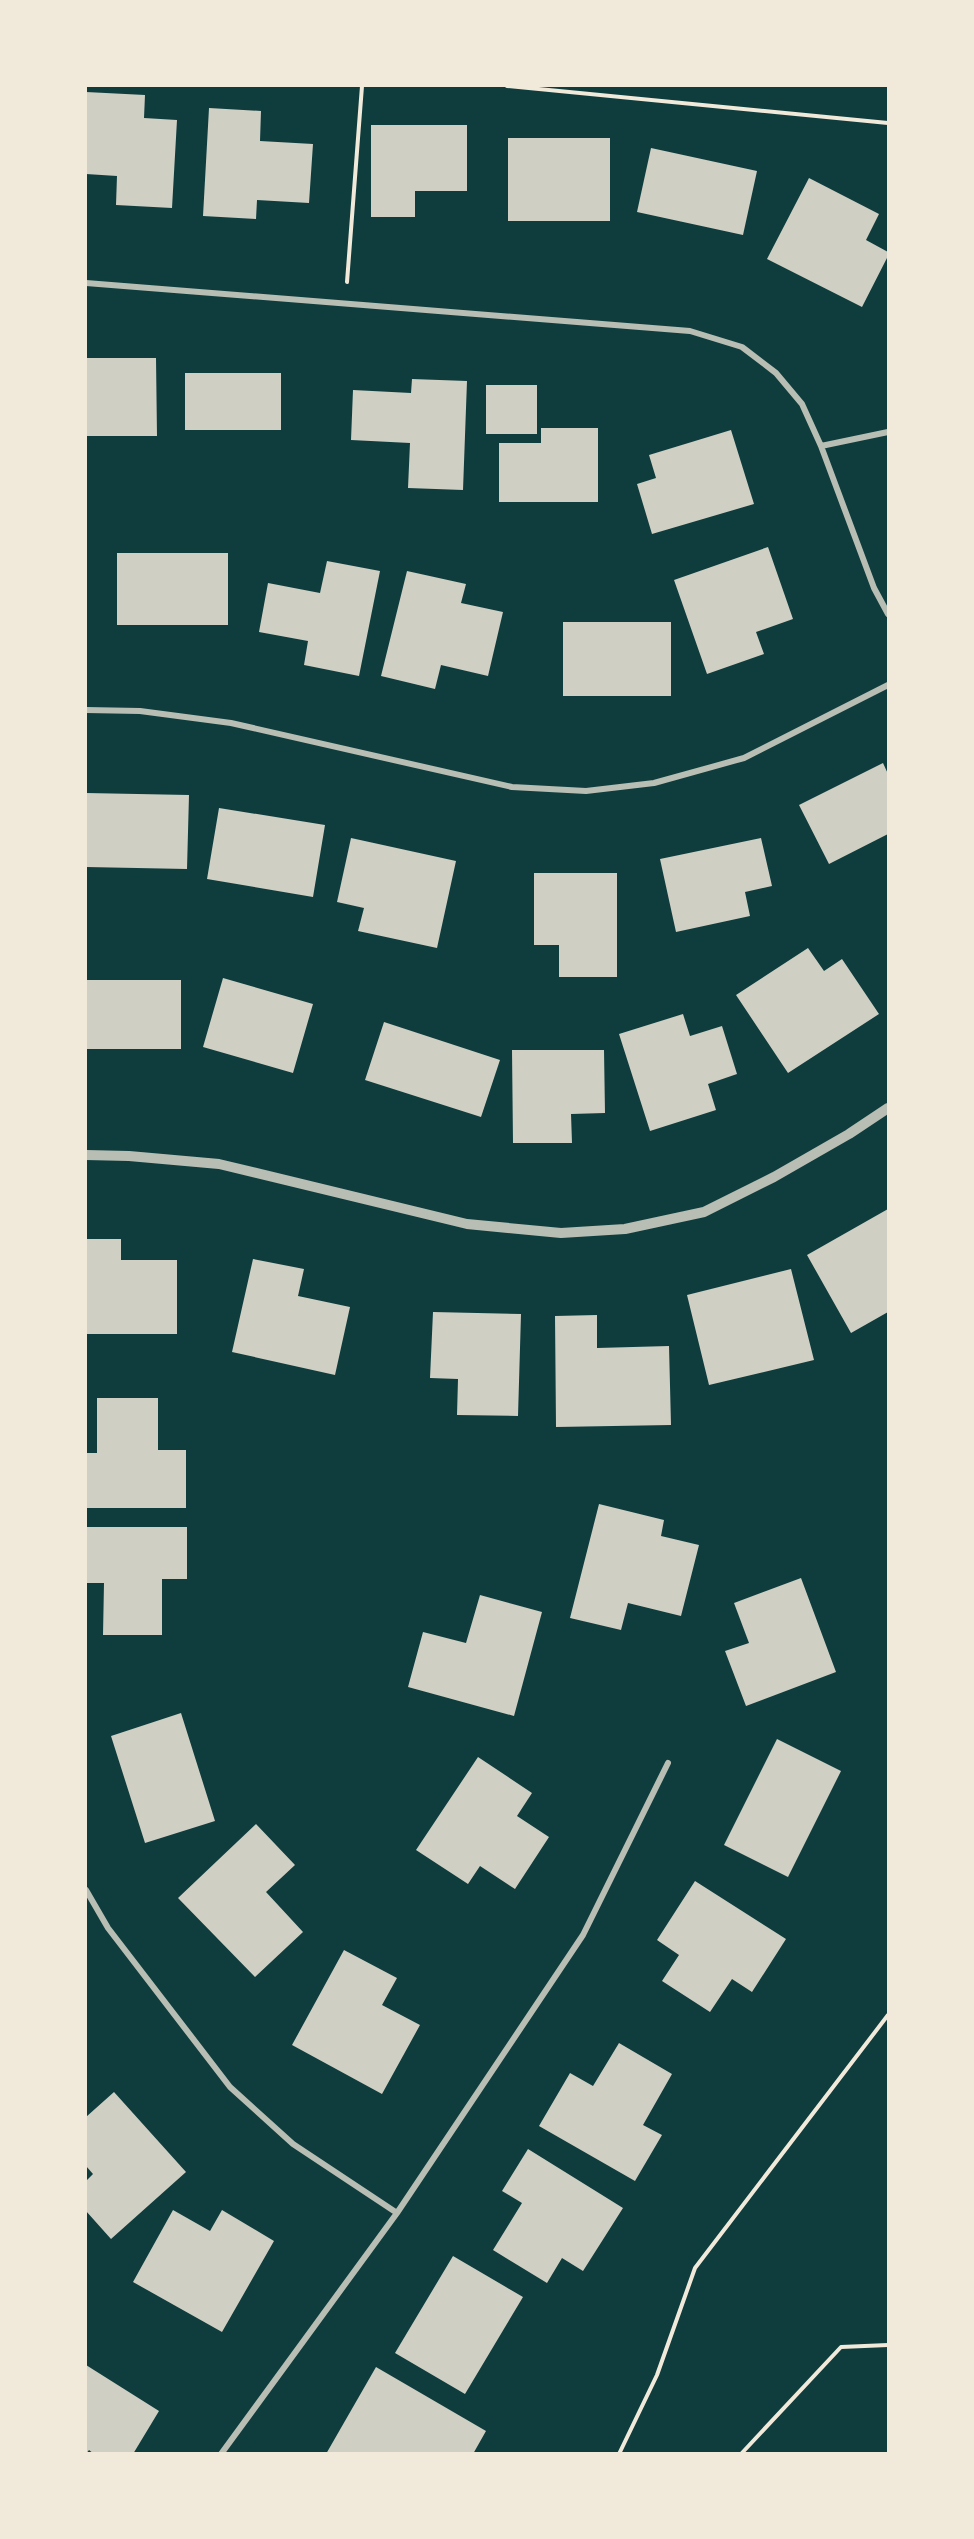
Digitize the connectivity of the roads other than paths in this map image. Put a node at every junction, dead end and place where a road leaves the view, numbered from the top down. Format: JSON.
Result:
{"nodes":[{"id":1,"x":86,"y":283,"type":"edge"},
{"id":2,"x":888,"y":432,"type":"edge"},
{"id":3,"x":821,"y":446,"type":"junction"},
{"id":4,"x":888,"y":614,"type":"edge"},
{"id":5,"x":888,"y":685,"type":"edge"},
{"id":6,"x":86,"y":710,"type":"edge"},
{"id":7,"x":888,"y":1108,"type":"edge"},
{"id":8,"x":86,"y":1155,"type":"edge"},
{"id":9,"x":668,"y":1763,"type":"dead end"},
{"id":10,"x":86,"y":1890,"type":"edge"},
{"id":11,"x":397,"y":2213,"type":"junction"},
{"id":12,"x":221,"y":2454,"type":"edge"}],
"edges":[{"from":1,"to":3,"type":"street"},
{"from":2,"to":3,"type":"street"},
{"from":3,"to":4,"type":"street"},
{"from":5,"to":6,"type":"street"},
{"from":7,"to":8,"type":"street"},
{"from":9,"to":11,"type":"street"},
{"from":10,"to":11,"type":"street"},
{"from":11,"to":12,"type":"street"}]}
